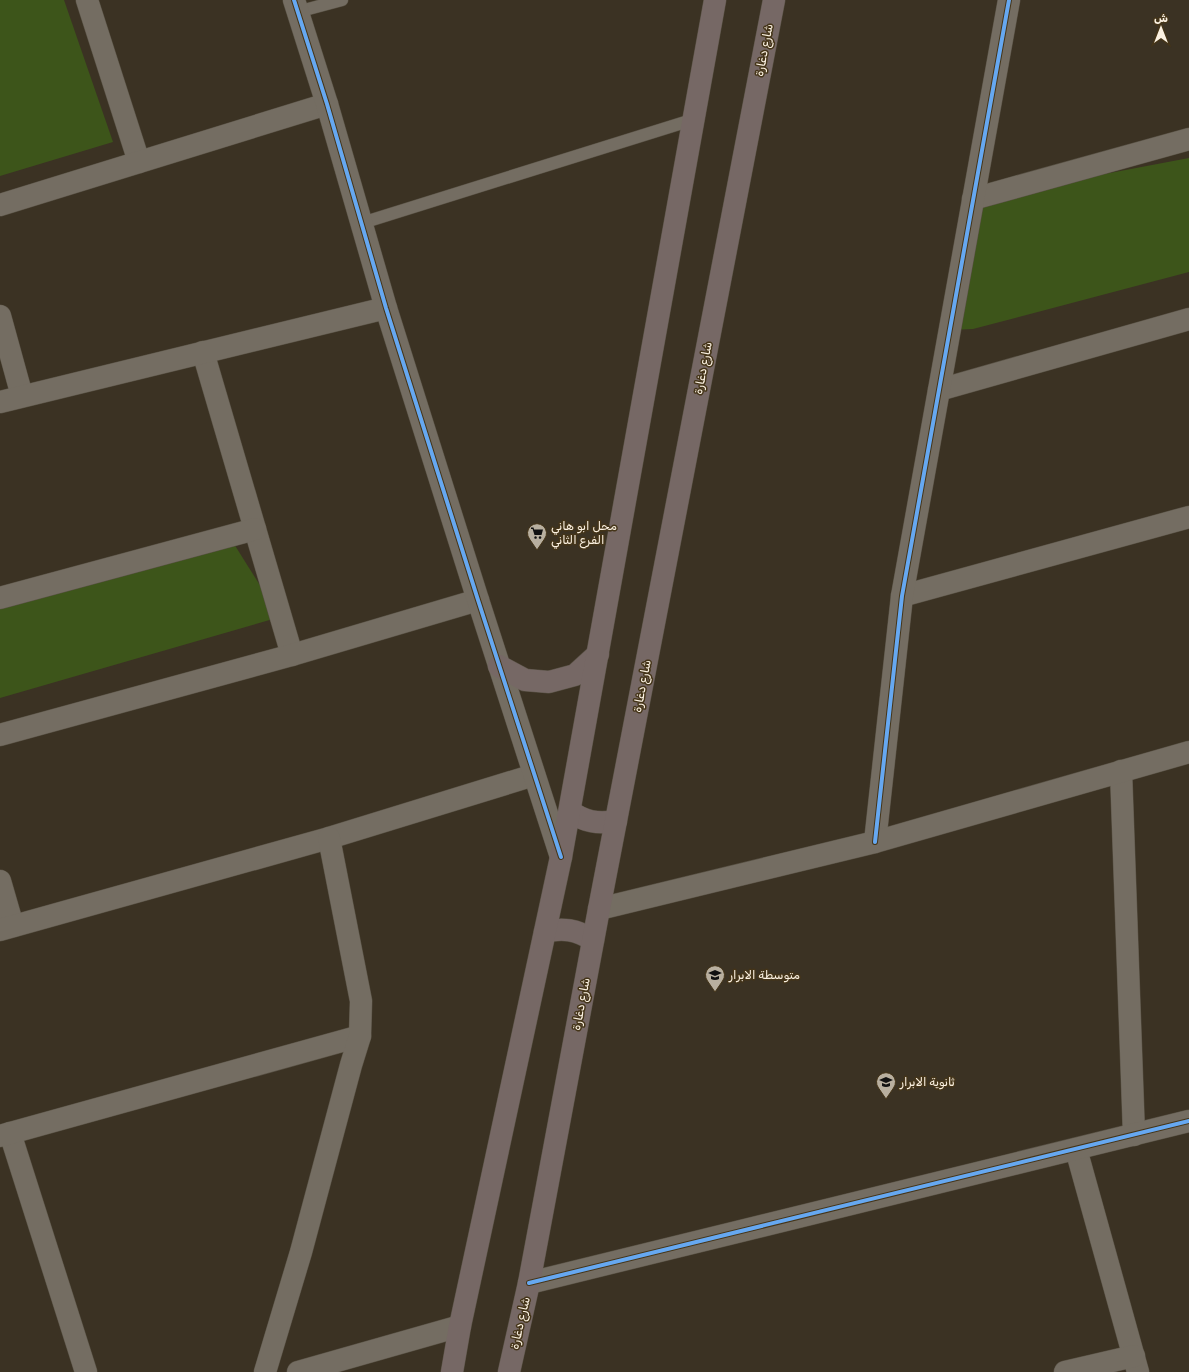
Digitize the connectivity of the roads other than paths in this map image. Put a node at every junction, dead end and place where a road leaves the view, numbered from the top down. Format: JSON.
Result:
{"nodes":[{"id":1,"x":87,"y":0,"type":"edge"},
{"id":2,"x":342,"y":0,"type":"edge"},
{"id":3,"x":715,"y":0,"type":"edge"},
{"id":4,"x":774,"y":0,"type":"edge"},
{"id":5,"x":1009,"y":0,"type":"edge"},
{"id":6,"x":296,"y":6,"type":"edge"},
{"id":7,"x":327,"y":104,"type":"junction"},
{"id":8,"x":695,"y":119,"type":"junction"},
{"id":9,"x":1189,"y":139,"type":"edge"},
{"id":10,"x":139,"y":162,"type":"junction"},
{"id":11,"x":973,"y":199,"type":"junction"},
{"id":12,"x":0,"y":204,"type":"edge"},
{"id":13,"x":362,"y":223,"type":"junction"},
{"id":14,"x":386,"y":308,"type":"junction"},
{"id":15,"x":0,"y":316,"type":"edge"},
{"id":16,"x":1189,"y":319,"type":"edge"},
{"id":17,"x":203,"y":352,"type":"junction"},
{"id":18,"x":939,"y":390,"type":"junction"},
{"id":19,"x":22,"y":396,"type":"junction"},
{"id":20,"x":0,"y":402,"type":"edge"},
{"id":21,"x":1189,"y":517,"type":"edge"},
{"id":22,"x":254,"y":529,"type":"junction"},
{"id":23,"x":902,"y":596,"type":"junction"},
{"id":24,"x":0,"y":598,"type":"edge"},
{"id":25,"x":478,"y":600,"type":"junction"},
{"id":26,"x":598,"y":654,"type":"junction"},
{"id":27,"x":292,"y":655,"type":"junction"},
{"id":28,"x":499,"y":666,"type":"junction"},
{"id":29,"x":0,"y":735,"type":"edge"},
{"id":30,"x":1189,"y":752,"type":"edge"},
{"id":31,"x":1121,"y":771,"type":"junction"},
{"id":32,"x":534,"y":775,"type":"junction"},
{"id":33,"x":570,"y":811,"type":"junction"},
{"id":34,"x":616,"y":821,"type":"junction"},
{"id":35,"x":329,"y":838,"type":"junction"},
{"id":36,"x":875,"y":842,"type":"junction"},
{"id":37,"x":561,"y":857,"type":"junction"},
{"id":38,"x":0,"y":881,"type":"edge"},
{"id":39,"x":599,"y":909,"type":"junction"},
{"id":40,"x":6,"y":928,"type":"edge"},
{"id":41,"x":545,"y":932,"type":"junction"},
{"id":42,"x":593,"y":940,"type":"junction"},
{"id":43,"x":360,"y":1036,"type":"junction"},
{"id":44,"x":1189,"y":1121,"type":"edge"},
{"id":45,"x":5,"y":1135,"type":"edge"},
{"id":46,"x":1134,"y":1135,"type":"junction"},
{"id":47,"x":1076,"y":1149,"type":"junction"},
{"id":48,"x":529,"y":1283,"type":"junction"},
{"id":49,"x":460,"y":1326,"type":"junction"},
{"id":50,"x":1136,"y":1364,"type":"edge"},
{"id":51,"x":86,"y":1372,"type":"edge"},
{"id":52,"x":265,"y":1372,"type":"edge"},
{"id":53,"x":298,"y":1372,"type":"edge"},
{"id":54,"x":452,"y":1372,"type":"edge"},
{"id":55,"x":509,"y":1372,"type":"edge"},
{"id":56,"x":1065,"y":1372,"type":"edge"}],
"edges":[{"from":1,"to":10,"type":"street"},
{"from":2,"to":6,"type":"lane"},
{"from":3,"to":8,"type":"highway"},
{"from":4,"to":34,"type":"highway","name":"شارع دغارة"},
{"from":5,"to":11,"type":"street"},
{"from":6,"to":7,"type":"street"},
{"from":7,"to":10,"type":"street"},
{"from":7,"to":13,"type":"street"},
{"from":8,"to":13,"type":"lane"},
{"from":8,"to":26,"type":"highway"},
{"from":9,"to":11,"type":"street"},
{"from":10,"to":12,"type":"street"},
{"from":11,"to":18,"type":"street"},
{"from":13,"to":14,"type":"street"},
{"from":14,"to":17,"type":"street"},
{"from":14,"to":25,"type":"street"},
{"from":15,"to":19,"type":"street"},
{"from":16,"to":18,"type":"street"},
{"from":17,"to":19,"type":"street"},
{"from":17,"to":22,"type":"street"},
{"from":18,"to":23,"type":"street"},
{"from":19,"to":20,"type":"street"},
{"from":21,"to":23,"type":"street"},
{"from":22,"to":24,"type":"street"},
{"from":22,"to":27,"type":"street"},
{"from":23,"to":36,"type":"street"},
{"from":25,"to":27,"type":"street"},
{"from":25,"to":28,"type":"street"},
{"from":26,"to":28,"type":"highway"},
{"from":26,"to":33,"type":"highway"},
{"from":27,"to":29,"type":"street"},
{"from":28,"to":32,"type":"street"},
{"from":30,"to":31,"type":"street"},
{"from":31,"to":36,"type":"street"},
{"from":31,"to":46,"type":"street"},
{"from":32,"to":35,"type":"street"},
{"from":32,"to":37,"type":"street"},
{"from":33,"to":34,"type":"highway"},
{"from":33,"to":37,"type":"highway"},
{"from":34,"to":39,"type":"highway","name":"شارع دغارة"},
{"from":35,"to":40,"type":"street"},
{"from":35,"to":43,"type":"street"},
{"from":36,"to":39,"type":"street"},
{"from":37,"to":41,"type":"highway"},
{"from":38,"to":40,"type":"street"},
{"from":39,"to":42,"type":"highway","name":"شارع دغارة"},
{"from":41,"to":42,"type":"highway"},
{"from":41,"to":49,"type":"highway"},
{"from":42,"to":48,"type":"highway","name":"شارع دغارة"},
{"from":43,"to":45,"type":"street"},
{"from":43,"to":52,"type":"street"},
{"from":44,"to":46,"type":"street"},
{"from":45,"to":51,"type":"street"},
{"from":46,"to":47,"type":"street"},
{"from":47,"to":48,"type":"street"},
{"from":47,"to":50,"type":"street"},
{"from":48,"to":55,"type":"highway","name":"شارع دغارة"},
{"from":49,"to":53,"type":"street"},
{"from":49,"to":54,"type":"highway"},
{"from":50,"to":56,"type":"street"}]}
